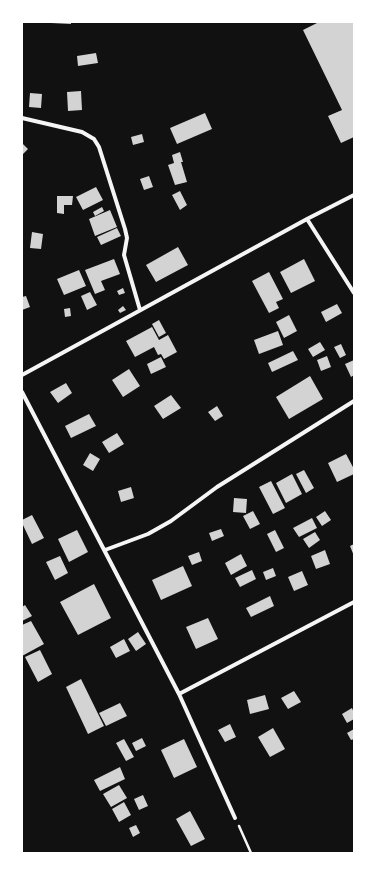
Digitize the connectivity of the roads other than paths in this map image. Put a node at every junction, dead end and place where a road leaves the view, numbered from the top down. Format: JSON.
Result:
{"nodes":[{"id":1,"x":22,"y":118,"type":"edge"},
{"id":2,"x":354,"y":195,"type":"edge"},
{"id":3,"x":307,"y":219,"type":"junction"},
{"id":4,"x":354,"y":293,"type":"edge"},
{"id":5,"x":140,"y":310,"type":"junction"},
{"id":6,"x":22,"y":375,"type":"edge"},
{"id":7,"x":22,"y":392,"type":"edge"},
{"id":8,"x":354,"y":401,"type":"edge"},
{"id":9,"x":105,"y":550,"type":"junction"},
{"id":10,"x":354,"y":602,"type":"edge"},
{"id":11,"x":179,"y":694,"type":"junction"},
{"id":12,"x":235,"y":818,"type":"road end"}],
"edges":[{"from":1,"to":5,"type":"street"},
{"from":2,"to":3,"type":"street"},
{"from":3,"to":4,"type":"street"},
{"from":3,"to":5,"type":"street"},
{"from":5,"to":6,"type":"street"},
{"from":7,"to":9,"type":"street"},
{"from":8,"to":9,"type":"street"},
{"from":9,"to":11,"type":"street"},
{"from":10,"to":11,"type":"street"},
{"from":11,"to":12,"type":"street"}]}
